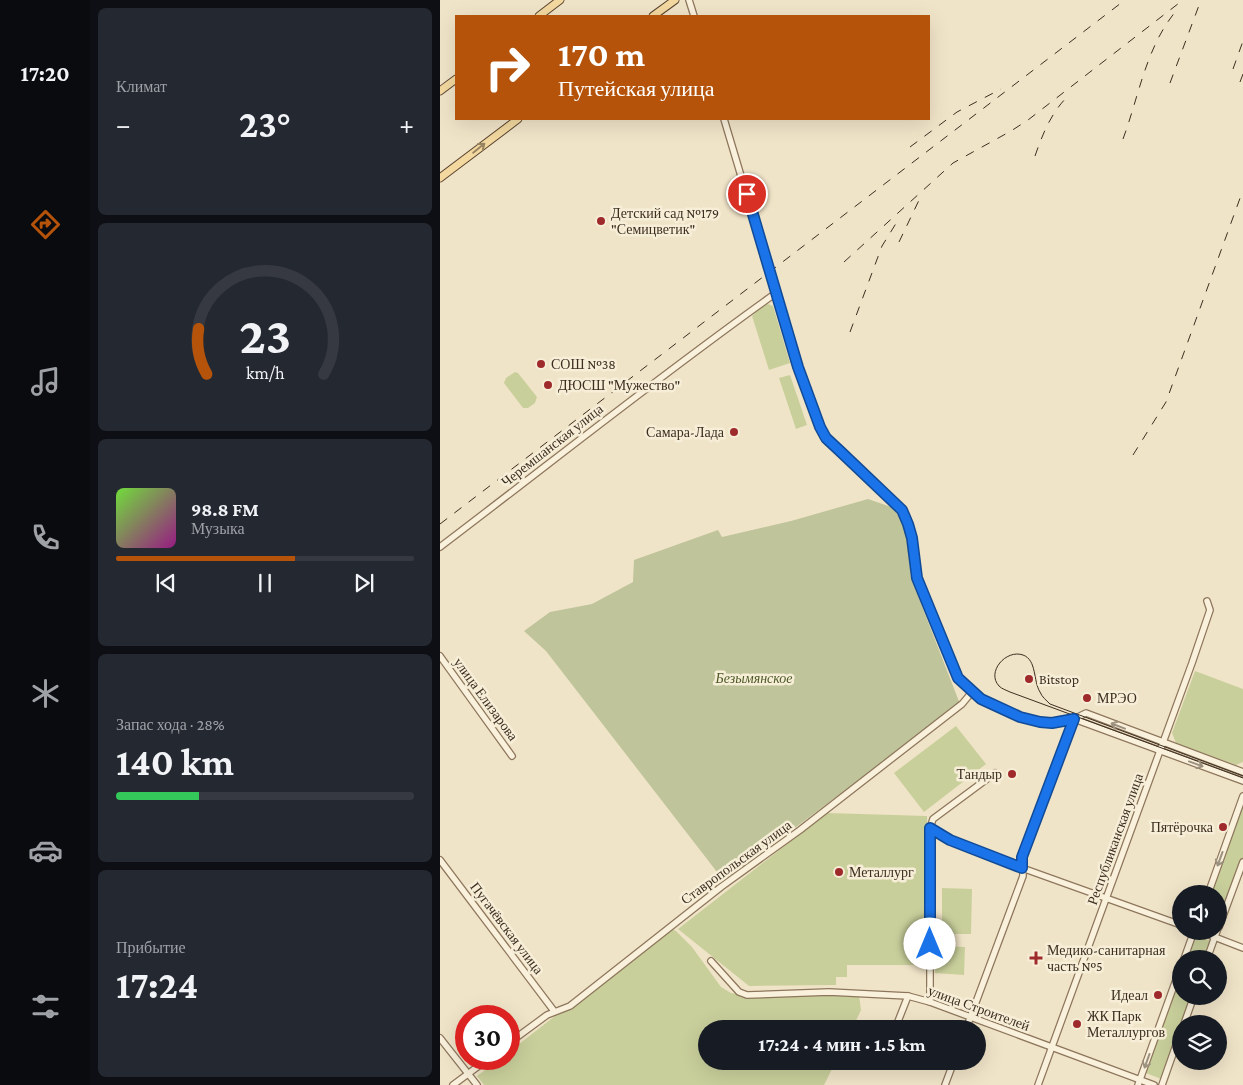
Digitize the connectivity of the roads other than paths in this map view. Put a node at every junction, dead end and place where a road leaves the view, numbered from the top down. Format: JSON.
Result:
{"nodes":[{"id":1,"x":560,"y":0,"type":"edge"},
{"id":2,"x":675,"y":0,"type":"edge"},
{"id":3,"x":688,"y":0,"type":"edge"},
{"id":4,"x":540,"y":15,"type":"edge"},
{"id":5,"x":654,"y":15,"type":"edge"},
{"id":6,"x":694,"y":15,"type":"edge"},
{"id":7,"x":455,"y":80,"type":"edge"},
{"id":8,"x":440,"y":91,"type":"edge"},
{"id":9,"x":517,"y":120,"type":"edge"},
{"id":10,"x":724,"y":120,"type":"edge"},
{"id":11,"x":440,"y":178,"type":"edge"},
{"id":12,"x":776,"y":292,"type":"junction"},
{"id":13,"x":440,"y":547,"type":"edge"},
{"id":14,"x":1207,"y":602,"type":"dead end"},
{"id":15,"x":440,"y":656,"type":"edge"},
{"id":16,"x":972,"y":692,"type":"junction"},
{"id":17,"x":1074,"y":719,"type":"junction"},
{"id":18,"x":1163,"y":743,"type":"junction"},
{"id":19,"x":1160,"y":751,"type":"junction"},
{"id":20,"x":512,"y":756,"type":"dead end"},
{"id":21,"x":1243,"y":772,"type":"edge"},
{"id":22,"x":995,"y":773,"type":"dead end"},
{"id":23,"x":1243,"y":781,"type":"edge"},
{"id":24,"x":1243,"y":796,"type":"edge"},
{"id":25,"x":930,"y":828,"type":"junction"},
{"id":26,"x":440,"y":860,"type":"edge"},
{"id":27,"x":1243,"y":862,"type":"edge"},
{"id":28,"x":1022,"y":868,"type":"junction"},
{"id":29,"x":1211,"y":885,"type":"edge"},
{"id":30,"x":1107,"y":898,"type":"junction"},
{"id":31,"x":1227,"y":905,"type":"edge"},
{"id":32,"x":1172,"y":922,"type":"edge"},
{"id":33,"x":1227,"y":940,"type":"edge"},
{"id":34,"x":1243,"y":948,"type":"edge"},
{"id":35,"x":712,"y":961,"type":"dead end"},
{"id":36,"x":1172,"y":991,"type":"edge"},
{"id":37,"x":908,"y":996,"type":"junction"},
{"id":38,"x":930,"y":1002,"type":"junction"},
{"id":39,"x":554,"y":1011,"type":"junction"},
{"id":40,"x":970,"y":1018,"type":"junction"},
{"id":41,"x":899,"y":1020,"type":"edge"},
{"id":42,"x":520,"y":1035,"type":"edge"},
{"id":43,"x":440,"y":1038,"type":"edge"},
{"id":44,"x":1051,"y":1048,"type":"junction"},
{"id":45,"x":1172,"y":1057,"type":"edge"},
{"id":46,"x":474,"y":1070,"type":"edge"},
{"id":47,"x":951,"y":1070,"type":"edge"},
{"id":48,"x":469,"y":1074,"type":"junction"},
{"id":49,"x":1139,"y":1082,"type":"edge"},
{"id":50,"x":453,"y":1085,"type":"edge"},
{"id":51,"x":477,"y":1085,"type":"edge"},
{"id":52,"x":945,"y":1085,"type":"edge"},
{"id":53,"x":1038,"y":1085,"type":"edge"},
{"id":54,"x":1154,"y":1085,"type":"edge"},
{"id":55,"x":1162,"y":1085,"type":"edge"}],
"edges":[{"from":1,"to":4,"type":"main road"},
{"from":2,"to":5,"type":"main road"},
{"from":3,"to":6,"type":"street"},
{"from":7,"to":8,"type":"main road"},
{"from":11,"to":9,"type":"main road","one_way":true},
{"from":10,"to":12,"type":"street"},
{"from":12,"to":13,"type":"street","name":"Черемшанская улица"},
{"from":12,"to":16,"type":"street"},
{"from":14,"to":18,"type":"street","name":"Республиканская улица"},
{"from":15,"to":20,"type":"street","name":"улица Елизарова"},
{"from":16,"to":17,"type":"street"},
{"from":16,"to":39,"type":"street","name":"Ставропольская улица"},
{"from":18,"to":17,"type":"street","one_way":true},
{"from":17,"to":19,"type":"street"},
{"from":17,"to":28,"type":"street"},
{"from":18,"to":19,"type":"street","name":"Республиканская улица"},
{"from":18,"to":21,"type":"street"},
{"from":19,"to":23,"type":"street","one_way":true},
{"from":19,"to":30,"type":"street","name":"Республиканская улица"},
{"from":22,"to":25,"type":"street"},
{"from":24,"to":29,"type":"street","one_way":true},
{"from":25,"to":28,"type":"street"},
{"from":25,"to":38,"type":"street"},
{"from":26,"to":39,"type":"street","name":"Пугачёвская улица"},
{"from":27,"to":31,"type":"street"},
{"from":28,"to":30,"type":"street"},
{"from":28,"to":40,"type":"street"},
{"from":30,"to":32,"type":"street"},
{"from":30,"to":44,"type":"street","name":"Республиканская улица"},
{"from":33,"to":34,"type":"street"},
{"from":35,"to":37,"type":"street","name":"улица Строителей"},
{"from":36,"to":49,"type":"street","one_way":true},
{"from":37,"to":38,"type":"street","name":"улица Строителей"},
{"from":37,"to":41,"type":"street"},
{"from":38,"to":40,"type":"street","name":"улица Строителей"},
{"from":39,"to":42,"type":"street","name":"Ставропольская улица"},
{"from":40,"to":44,"type":"street","name":"улица Строителей"},
{"from":43,"to":48,"type":"street"},
{"from":44,"to":49,"type":"street","name":"улица Строителей"},
{"from":44,"to":53,"type":"street","name":"Республиканская улица"},
{"from":45,"to":55,"type":"street"},
{"from":46,"to":48,"type":"street"},
{"from":47,"to":52,"type":"street"},
{"from":48,"to":50,"type":"street"},
{"from":48,"to":51,"type":"street"},
{"from":49,"to":54,"type":"street","name":"улица Строителей"}]}
